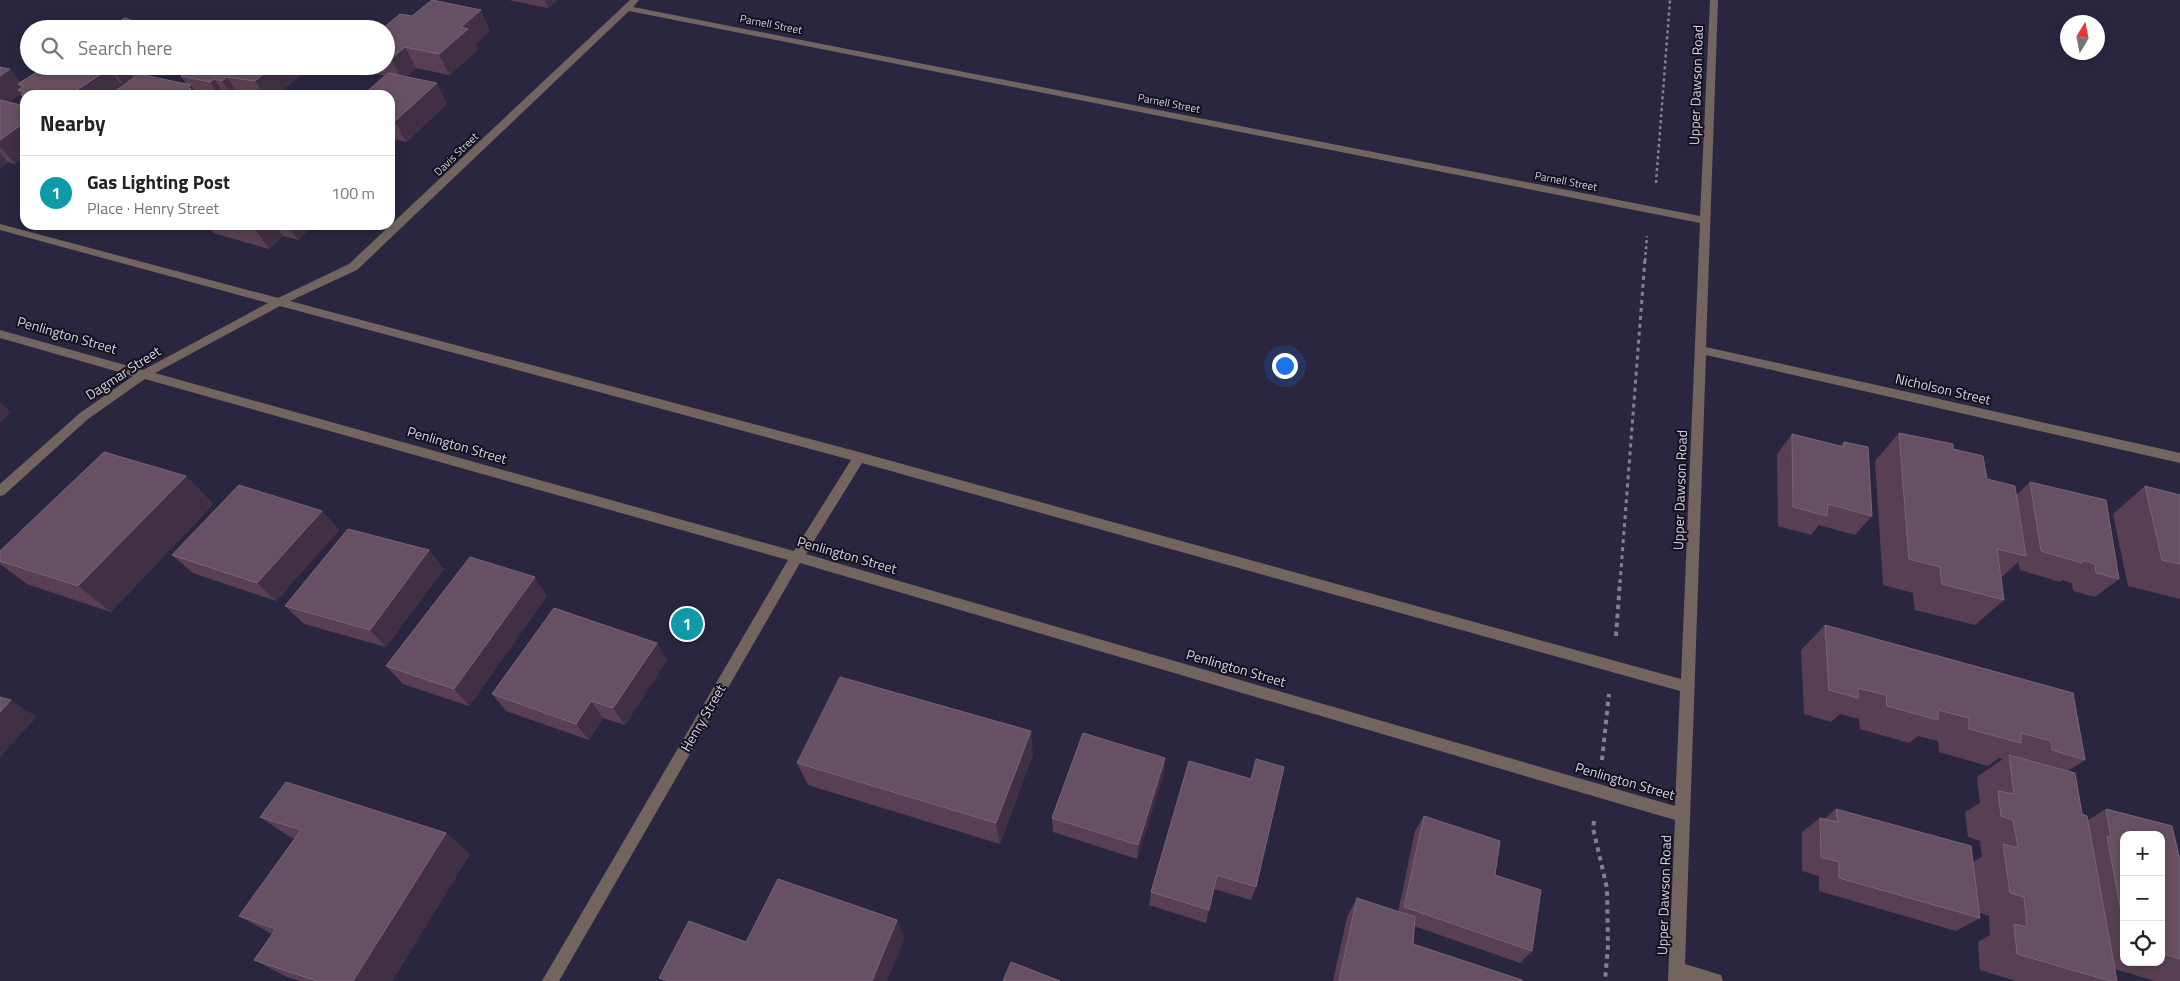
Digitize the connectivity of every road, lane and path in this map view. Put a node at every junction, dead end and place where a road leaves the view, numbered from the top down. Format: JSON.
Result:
{"nodes":[{"id":1,"x":635,"y":0,"type":"edge"},
{"id":2,"x":1670,"y":0,"type":"edge"},
{"id":3,"x":1714,"y":0,"type":"edge"},
{"id":4,"x":627,"y":8,"type":"junction"},
{"id":5,"x":1651,"y":210,"type":"junction"},
{"id":6,"x":1706,"y":221,"type":"junction"},
{"id":7,"x":0,"y":227,"type":"edge"},
{"id":8,"x":395,"y":227,"type":"edge"},
{"id":9,"x":392,"y":230,"type":"edge"},
{"id":10,"x":278,"y":302,"type":"junction"},
{"id":11,"x":0,"y":334,"type":"edge"},
{"id":12,"x":1700,"y":350,"type":"junction"},
{"id":13,"x":144,"y":374,"type":"junction"},
{"id":14,"x":859,"y":457,"type":"junction"},
{"id":15,"x":2180,"y":458,"type":"edge"},
{"id":16,"x":0,"y":491,"type":"edge"},
{"id":17,"x":797,"y":557,"type":"junction"},
{"id":18,"x":1612,"y":666,"type":"junction"},
{"id":19,"x":1687,"y":687,"type":"junction"},
{"id":20,"x":1598,"y":790,"type":"junction"},
{"id":21,"x":1682,"y":815,"type":"junction"},
{"id":22,"x":1676,"y":975,"type":"edge"},
{"id":23,"x":550,"y":981,"type":"edge"},
{"id":24,"x":1605,"y":981,"type":"edge"},
{"id":25,"x":1715,"y":981,"type":"edge"}],
"edges":[{"from":1,"to":4,"type":"street","name":"Davis Street"},
{"from":2,"to":5,"type":"path"},
{"from":3,"to":6,"type":"street","name":"Upper Dawson Road"},
{"from":4,"to":5,"type":"street","name":"Parnell Street"},
{"from":4,"to":8,"type":"street","name":"Davis Street"},
{"from":5,"to":6,"type":"street","name":"Parnell Street"},
{"from":5,"to":18,"type":"path"},
{"from":6,"to":12,"type":"street","name":"Upper Dawson Road"},
{"from":7,"to":10,"type":"street"},
{"from":9,"to":10,"type":"street","name":"Davis Street"},
{"from":10,"to":13,"type":"street","name":"Dagmar Street"},
{"from":10,"to":14,"type":"street"},
{"from":11,"to":13,"type":"street","name":"Penlington Street"},
{"from":12,"to":15,"type":"street","name":"Nicholson Street"},
{"from":12,"to":19,"type":"street","name":"Upper Dawson Road"},
{"from":13,"to":16,"type":"street","name":"Dagmar Street"},
{"from":13,"to":17,"type":"street","name":"Penlington Street"},
{"from":14,"to":17,"type":"street","name":"Henry Street"},
{"from":14,"to":18,"type":"street"},
{"from":17,"to":20,"type":"street","name":"Penlington Street"},
{"from":17,"to":23,"type":"street","name":"Henry Street"},
{"from":18,"to":19,"type":"street"},
{"from":18,"to":20,"type":"path"},
{"from":19,"to":21,"type":"street","name":"Upper Dawson Road"},
{"from":20,"to":21,"type":"street","name":"Penlington Street"},
{"from":20,"to":24,"type":"path"},
{"from":21,"to":22,"type":"street","name":"Upper Dawson Road"},
{"from":22,"to":25,"type":"street"}]}
